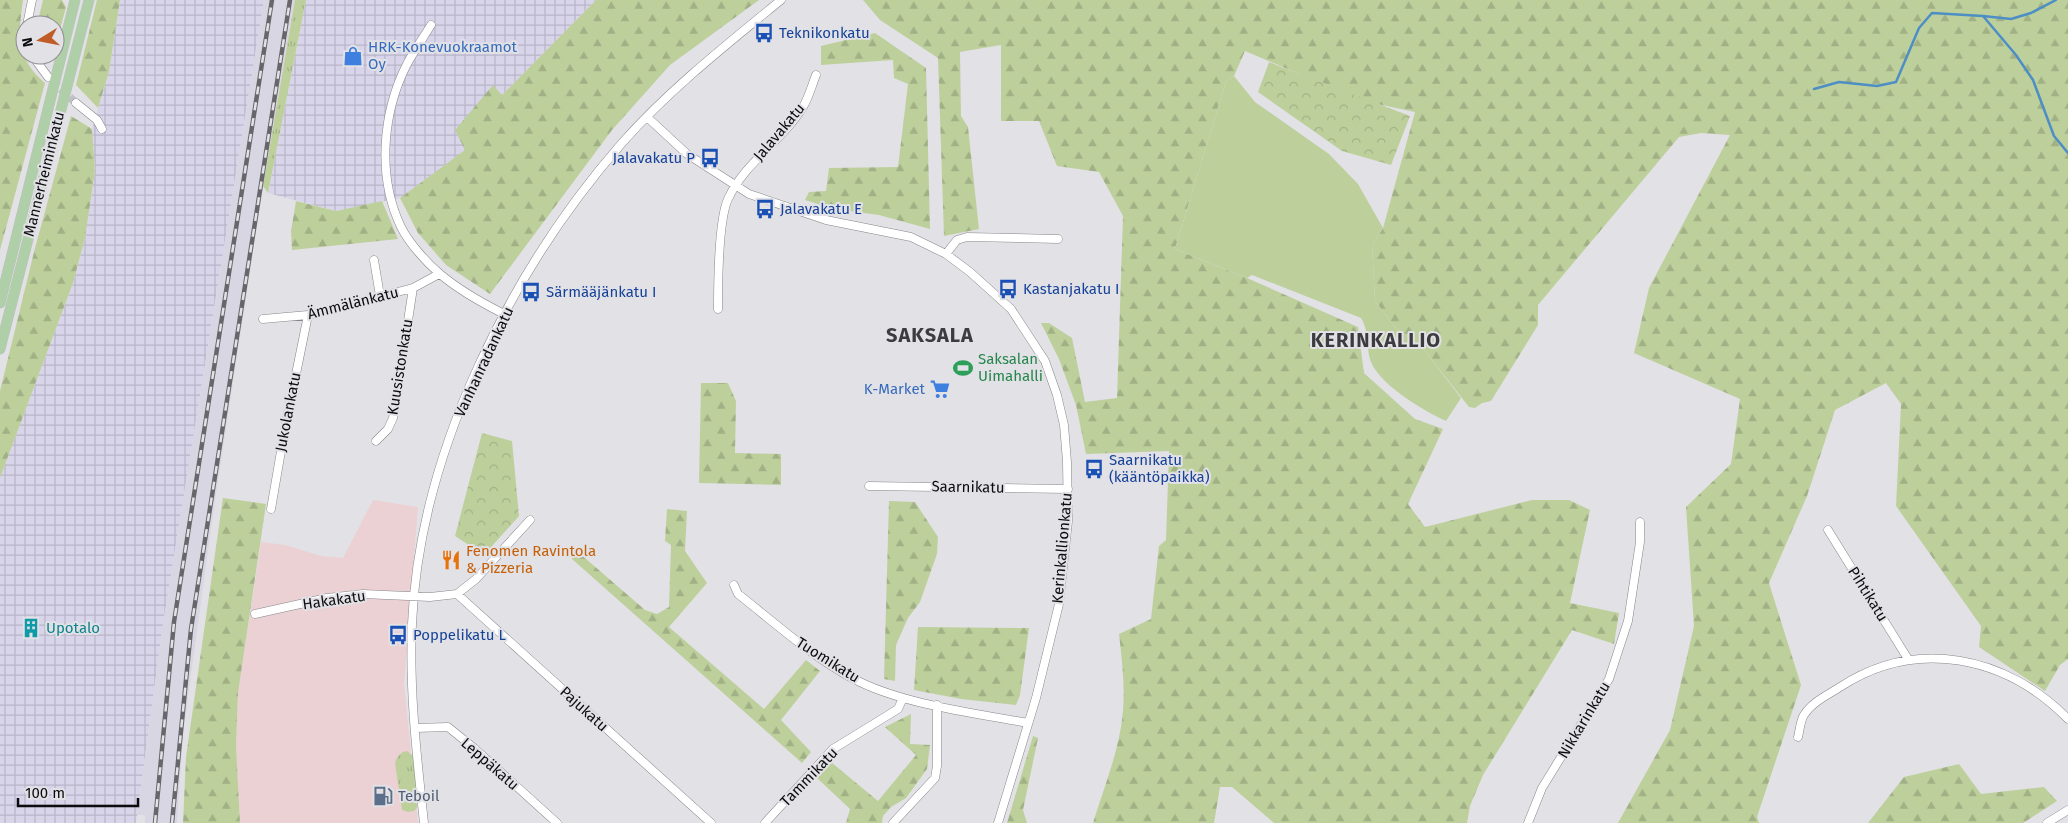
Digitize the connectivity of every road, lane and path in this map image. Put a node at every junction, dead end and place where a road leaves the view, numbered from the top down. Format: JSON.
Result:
{"nodes":[{"id":1,"x":32,"y":0,"type":"edge"},
{"id":2,"x":75,"y":0,"type":"edge"},
{"id":3,"x":89,"y":0,"type":"edge"},
{"id":4,"x":781,"y":0,"type":"edge"},
{"id":5,"x":29,"y":15,"type":"edge"},
{"id":6,"x":431,"y":25,"type":"dead end"},
{"id":7,"x":39,"y":65,"type":"edge"},
{"id":8,"x":816,"y":75,"type":"dead end"},
{"id":9,"x":48,"y":77,"type":"tunnel mouth"},
{"id":10,"x":76,"y":103,"type":"tunnel mouth"},
{"id":11,"x":647,"y":117,"type":"junction"},
{"id":12,"x":102,"y":129,"type":"dead end"},
{"id":13,"x":735,"y":186,"type":"junction"},
{"id":14,"x":1058,"y":239,"type":"dead end"},
{"id":15,"x":946,"y":254,"type":"junction"},
{"id":16,"x":374,"y":260,"type":"dead end"},
{"id":17,"x":440,"y":274,"type":"junction"},
{"id":18,"x":413,"y":288,"type":"junction"},
{"id":19,"x":380,"y":296,"type":"junction"},
{"id":20,"x":0,"y":303,"type":"edge"},
{"id":21,"x":718,"y":309,"type":"dead end"},
{"id":22,"x":504,"y":314,"type":"junction"},
{"id":23,"x":308,"y":315,"type":"junction"},
{"id":24,"x":263,"y":319,"type":"dead end"},
{"id":25,"x":0,"y":349,"type":"edge"},
{"id":26,"x":376,"y":441,"type":"dead end"},
{"id":27,"x":868,"y":486,"type":"dead end"},
{"id":28,"x":1068,"y":489,"type":"junction"},
{"id":29,"x":271,"y":509,"type":"dead end"},
{"id":30,"x":530,"y":520,"type":"dead end"},
{"id":31,"x":1640,"y":522,"type":"dead end"},
{"id":32,"x":1828,"y":530,"type":"dead end"},
{"id":33,"x":734,"y":584,"type":"dead end"},
{"id":34,"x":457,"y":594,"type":"junction"},
{"id":35,"x":414,"y":596,"type":"junction"},
{"id":36,"x":255,"y":614,"type":"dead end"},
{"id":37,"x":1908,"y":659,"type":"junction"},
{"id":38,"x":903,"y":698,"type":"junction"},
{"id":39,"x":937,"y":705,"type":"junction"},
{"id":40,"x":2068,"y":719,"type":"edge"},
{"id":41,"x":1028,"y":723,"type":"junction"},
{"id":42,"x":415,"y":728,"type":"junction"},
{"id":43,"x":1798,"y":737,"type":"dead end"},
{"id":44,"x":2068,"y":810,"type":"edge"},
{"id":45,"x":424,"y":823,"type":"edge"},
{"id":46,"x":557,"y":823,"type":"edge"},
{"id":47,"x":712,"y":823,"type":"edge"},
{"id":48,"x":765,"y":823,"type":"edge"},
{"id":49,"x":893,"y":823,"type":"edge"},
{"id":50,"x":998,"y":823,"type":"edge"},
{"id":51,"x":1528,"y":823,"type":"edge"},
{"id":52,"x":2047,"y":823,"type":"edge"}],
"edges":[{"from":1,"to":5,"type":"street"},
{"from":2,"to":20,"type":"main road","name":"Mannerheiminkatu"},
{"from":3,"to":25,"type":"main road","name":"Mannerheiminkatu"},
{"from":4,"to":11,"type":"street","name":"Vanhanradankatu"},
{"from":6,"to":17,"type":"street"},
{"from":7,"to":9,"type":"street"},
{"from":8,"to":13,"type":"street","name":"Jalavakatu"},
{"from":10,"to":12,"type":"street"},
{"from":11,"to":13,"type":"street","name":"Kerinkallionkatu"},
{"from":11,"to":22,"type":"street","name":"Vanhanradankatu"},
{"from":13,"to":15,"type":"street","name":"Kerinkallionkatu"},
{"from":13,"to":21,"type":"street","name":"Jalavakatu"},
{"from":14,"to":15,"type":"street"},
{"from":15,"to":28,"type":"street","name":"Kerinkallionkatu"},
{"from":16,"to":19,"type":"street"},
{"from":17,"to":18,"type":"street","name":"Ämmälänkatu"},
{"from":17,"to":22,"type":"street"},
{"from":18,"to":19,"type":"street","name":"Ämmälänkatu"},
{"from":18,"to":26,"type":"street","name":"Kuusistonkatu"},
{"from":19,"to":23,"type":"street","name":"Ämmälänkatu"},
{"from":22,"to":35,"type":"street","name":"Vanhanradankatu"},
{"from":23,"to":24,"type":"street","name":"Ämmälänkatu"},
{"from":23,"to":29,"type":"street","name":"Jukolankatu"},
{"from":27,"to":28,"type":"street","name":"Saarnikatu"},
{"from":28,"to":41,"type":"street","name":"Kerinkallionkatu"},
{"from":30,"to":34,"type":"street"},
{"from":31,"to":51,"type":"street","name":"Nikkarinkatu"},
{"from":32,"to":37,"type":"street","name":"Pihtikatu"},
{"from":33,"to":38,"type":"street","name":"Tuomikatu"},
{"from":34,"to":35,"type":"street","name":"Hakakatu"},
{"from":34,"to":47,"type":"street","name":"Pajukatu"},
{"from":35,"to":36,"type":"street","name":"Hakakatu"},
{"from":35,"to":42,"type":"street","name":"Vanhanradankatu"},
{"from":37,"to":40,"type":"street"},
{"from":37,"to":43,"type":"street"},
{"from":38,"to":39,"type":"street","name":"Tuomikatu"},
{"from":38,"to":48,"type":"street","name":"Tammikatu"},
{"from":39,"to":41,"type":"street","name":"Tuomikatu"},
{"from":39,"to":49,"type":"street"},
{"from":41,"to":50,"type":"street","name":"Kerinkallionkatu"},
{"from":42,"to":45,"type":"street","name":"Vanhanradankatu"},
{"from":42,"to":46,"type":"street","name":"Leppäkatu"},
{"from":44,"to":52,"type":"street"}]}
